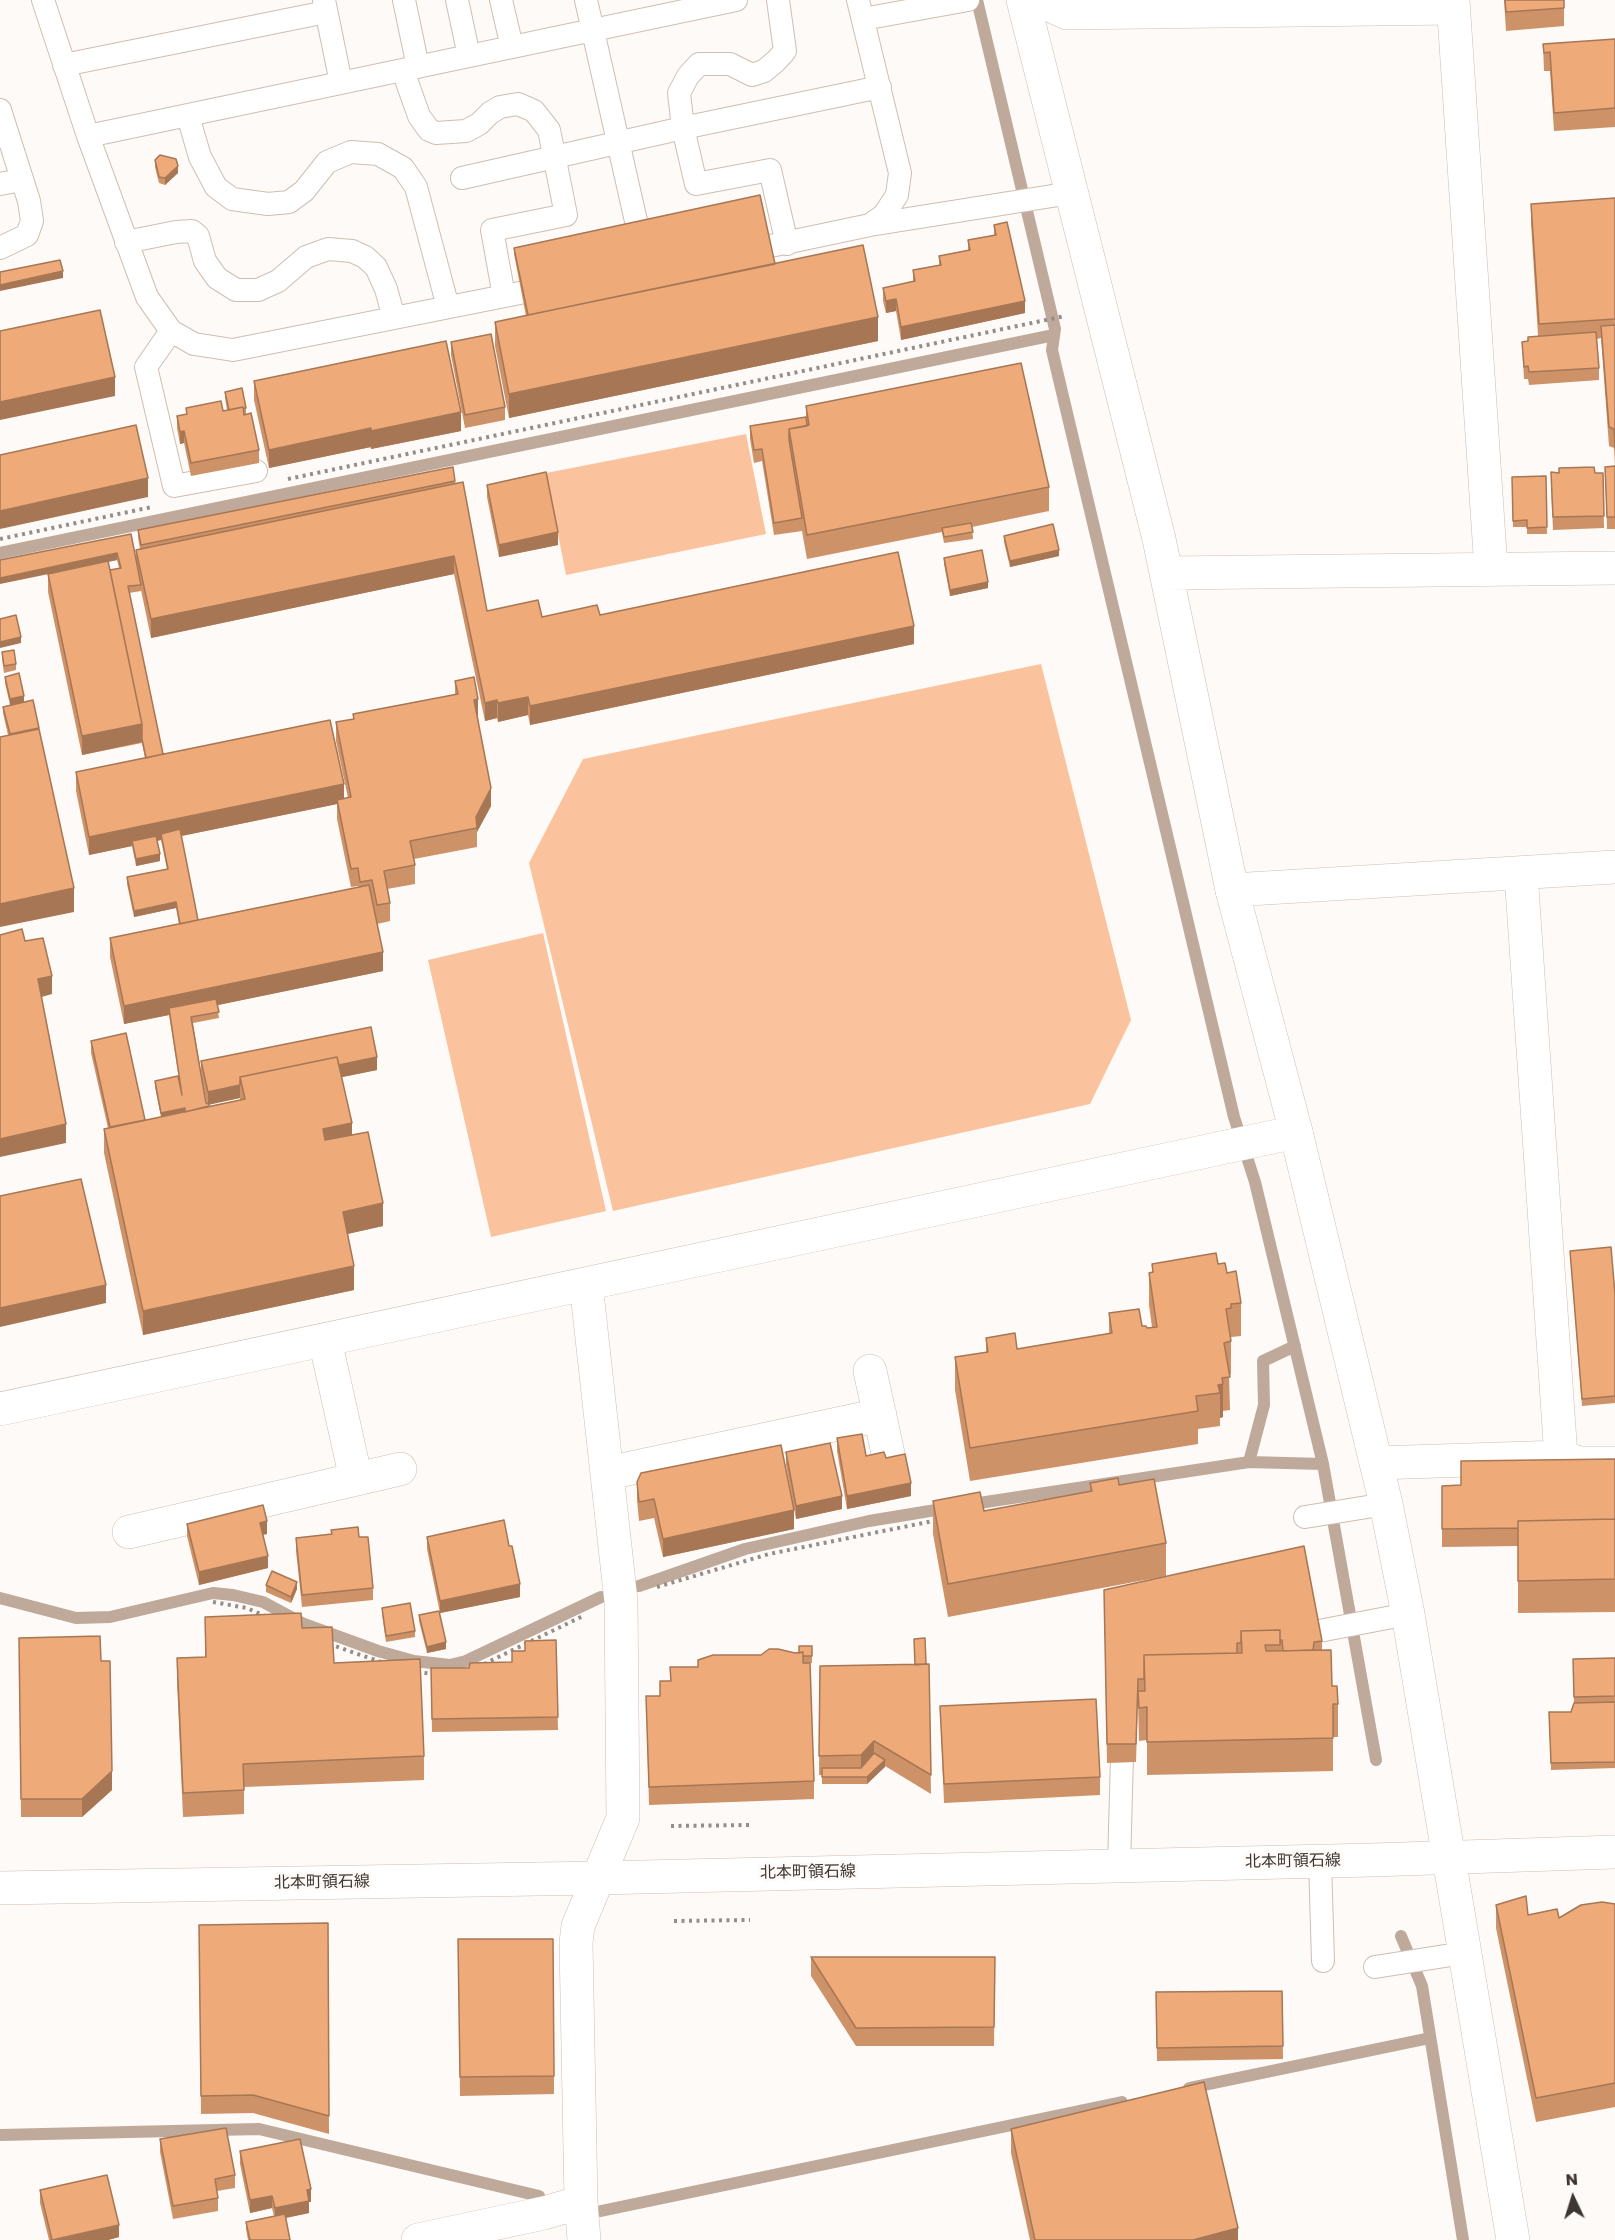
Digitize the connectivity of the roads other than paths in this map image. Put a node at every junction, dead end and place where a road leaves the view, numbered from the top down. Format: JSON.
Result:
{"nodes":[{"id":1,"x":43,"y":0,"type":"edge"},
{"id":2,"x":404,"y":0,"type":"edge"},
{"id":3,"x":456,"y":0,"type":"edge"},
{"id":4,"x":501,"y":0,"type":"edge"},
{"id":5,"x":586,"y":0,"type":"edge"},
{"id":6,"x":736,"y":0,"type":"edge"},
{"id":7,"x":778,"y":0,"type":"edge"},
{"id":8,"x":1023,"y":0,"type":"edge"},
{"id":9,"x":1039,"y":0,"type":"edge"},
{"id":10,"x":963,"y":1,"type":"edge"},
{"id":11,"x":713,"y":2,"type":"edge"},
{"id":12,"x":1453,"y":4,"type":"edge"},
{"id":13,"x":325,"y":6,"type":"edge"},
{"id":14,"x":660,"y":8,"type":"edge"},
{"id":15,"x":860,"y":9,"type":"edge"},
{"id":16,"x":593,"y":31,"type":"junction"},
{"id":17,"x":512,"y":47,"type":"junction"},
{"id":18,"x":469,"y":56,"type":"junction"},
{"id":19,"x":64,"y":65,"type":"junction"},
{"id":20,"x":411,"y":69,"type":"junction"},
{"id":21,"x":341,"y":83,"type":"junction"},
{"id":22,"x":880,"y":87,"type":"junction"},
{"id":23,"x":0,"y":110,"type":"edge"},
{"id":24,"x":188,"y":116,"type":"junction"},
{"id":25,"x":683,"y":128,"type":"junction"},
{"id":26,"x":88,"y":136,"type":"junction"},
{"id":27,"x":619,"y":143,"type":"junction"},
{"id":28,"x":555,"y":158,"type":"junction"},
{"id":29,"x":462,"y":178,"type":"dead end"},
{"id":30,"x":22,"y":180,"type":"junction"},
{"id":31,"x":0,"y":184,"type":"edge"},
{"id":32,"x":1071,"y":193,"type":"junction"},
{"id":33,"x":870,"y":225,"type":"junction"},
{"id":34,"x":126,"y":242,"type":"junction"},
{"id":35,"x":787,"y":244,"type":"junction"},
{"id":36,"x":0,"y":248,"type":"edge"},
{"id":37,"x":717,"y":256,"type":"edge"},
{"id":38,"x":647,"y":269,"type":"edge"},
{"id":39,"x":570,"y":284,"type":"edge"},
{"id":40,"x":504,"y":297,"type":"junction"},
{"id":41,"x":448,"y":307,"type":"junction"},
{"id":42,"x":394,"y":318,"type":"junction"},
{"id":43,"x":171,"y":332,"type":"junction"},
{"id":44,"x":256,"y":471,"type":"edge"},
{"id":45,"x":1615,"y":568,"type":"edge"},
{"id":46,"x":1491,"y":569,"type":"junction"},
{"id":47,"x":1166,"y":573,"type":"junction"},
{"id":48,"x":1615,"y":867,"type":"edge"},
{"id":49,"x":1521,"y":873,"type":"junction"},
{"id":50,"x":1232,"y":890,"type":"junction"},
{"id":51,"x":1296,"y":1132,"type":"junction"},
{"id":52,"x":586,"y":1284,"type":"junction"},
{"id":53,"x":325,"y":1340,"type":"junction"},
{"id":54,"x":870,"y":1371,"type":"dead end"},
{"id":55,"x":0,"y":1409,"type":"edge"},
{"id":56,"x":880,"y":1415,"type":"junction"},
{"id":57,"x":1561,"y":1457,"type":"junction"},
{"id":58,"x":889,"y":1458,"type":"edge"},
{"id":59,"x":1377,"y":1463,"type":"junction"},
{"id":60,"x":1615,"y":1463,"type":"edge"},
{"id":61,"x":400,"y":1469,"type":"dead end"},
{"id":62,"x":608,"y":1473,"type":"junction"},
{"id":63,"x":356,"y":1479,"type":"junction"},
{"id":64,"x":1386,"y":1504,"type":"junction"},
{"id":65,"x":1305,"y":1517,"type":"dead end"},
{"id":66,"x":129,"y":1532,"type":"dead end"},
{"id":67,"x":1408,"y":1614,"type":"junction"},
{"id":68,"x":1319,"y":1631,"type":"edge"},
{"id":69,"x":1122,"y":1756,"type":"edge"},
{"id":70,"x":1615,"y":1852,"type":"edge"},
{"id":71,"x":1450,"y":1858,"type":"junction"},
{"id":72,"x":1320,"y":1861,"type":"junction"},
{"id":73,"x":1119,"y":1866,"type":"junction"},
{"id":74,"x":598,"y":1878,"type":"junction"},
{"id":75,"x":0,"y":1888,"type":"edge"},
{"id":76,"x":1450,"y":1955,"type":"junction"},
{"id":77,"x":1323,"y":1961,"type":"dead end"},
{"id":78,"x":1375,"y":1967,"type":"dead end"},
{"id":79,"x":581,"y":2202,"type":"junction"},
{"id":80,"x":418,"y":2240,"type":"edge"},
{"id":81,"x":584,"y":2240,"type":"edge"},
{"id":82,"x":1513,"y":2240,"type":"edge"}],
"edges":[{"from":1,"to":19,"type":"lane"},
{"from":2,"to":20,"type":"lane"},
{"from":3,"to":18,"type":"lane"},
{"from":4,"to":17,"type":"lane"},
{"from":5,"to":16,"type":"lane"},
{"from":6,"to":11,"type":"lane"},
{"from":7,"to":25,"type":"lane"},
{"from":8,"to":32,"type":"street"},
{"from":9,"to":12,"type":"street"},
{"from":10,"to":15,"type":"lane"},
{"from":11,"to":14,"type":"lane"},
{"from":12,"to":46,"type":"street"},
{"from":13,"to":19,"type":"lane"},
{"from":13,"to":21,"type":"lane"},
{"from":14,"to":16,"type":"lane"},
{"from":15,"to":22,"type":"lane"},
{"from":16,"to":17,"type":"lane"},
{"from":16,"to":27,"type":"lane"},
{"from":17,"to":18,"type":"lane"},
{"from":18,"to":20,"type":"lane"},
{"from":19,"to":26,"type":"lane"},
{"from":20,"to":21,"type":"lane"},
{"from":20,"to":28,"type":"lane"},
{"from":21,"to":24,"type":"lane"},
{"from":22,"to":25,"type":"lane"},
{"from":22,"to":33,"type":"lane"},
{"from":23,"to":30,"type":"lane"},
{"from":24,"to":26,"type":"lane"},
{"from":24,"to":41,"type":"lane"},
{"from":25,"to":27,"type":"lane"},
{"from":25,"to":35,"type":"lane"},
{"from":26,"to":34,"type":"lane"},
{"from":27,"to":28,"type":"lane"},
{"from":27,"to":38,"type":"lane"},
{"from":28,"to":29,"type":"lane"},
{"from":28,"to":40,"type":"lane"},
{"from":30,"to":31,"type":"lane"},
{"from":30,"to":36,"type":"lane"},
{"from":32,"to":33,"type":"lane"},
{"from":32,"to":47,"type":"street"},
{"from":33,"to":35,"type":"lane"},
{"from":34,"to":42,"type":"lane"},
{"from":34,"to":43,"type":"lane"},
{"from":35,"to":37,"type":"lane"},
{"from":39,"to":40,"type":"lane"},
{"from":40,"to":41,"type":"lane"},
{"from":41,"to":42,"type":"lane"},
{"from":42,"to":43,"type":"lane"},
{"from":43,"to":44,"type":"lane"},
{"from":45,"to":46,"type":"street"},
{"from":46,"to":47,"type":"street"},
{"from":47,"to":50,"type":"street"},
{"from":48,"to":49,"type":"street"},
{"from":49,"to":50,"type":"street"},
{"from":49,"to":57,"type":"street"},
{"from":50,"to":51,"type":"street"},
{"from":51,"to":52,"type":"street"},
{"from":51,"to":59,"type":"street"},
{"from":52,"to":53,"type":"street"},
{"from":52,"to":62,"type":"street"},
{"from":53,"to":55,"type":"street"},
{"from":53,"to":63,"type":"street"},
{"from":54,"to":56,"type":"street"},
{"from":56,"to":58,"type":"street"},
{"from":56,"to":62,"type":"street"},
{"from":57,"to":59,"type":"street"},
{"from":57,"to":60,"type":"street"},
{"from":59,"to":64,"type":"street"},
{"from":61,"to":63,"type":"street"},
{"from":62,"to":74,"type":"street"},
{"from":63,"to":66,"type":"street"},
{"from":64,"to":65,"type":"lane"},
{"from":64,"to":67,"type":"street"},
{"from":67,"to":68,"type":"lane"},
{"from":67,"to":71,"type":"street"},
{"from":69,"to":73,"type":"lane"},
{"from":70,"to":71,"type":"street","name":"北本町領石線"},
{"from":71,"to":72,"type":"street","name":"北本町領石線"},
{"from":71,"to":76,"type":"street"},
{"from":72,"to":73,"type":"street","name":"北本町領石線"},
{"from":72,"to":77,"type":"lane"},
{"from":73,"to":74,"type":"street","name":"北本町領石線"},
{"from":74,"to":75,"type":"street","name":"北本町領石線"},
{"from":74,"to":79,"type":"street"},
{"from":76,"to":78,"type":"lane"},
{"from":76,"to":82,"type":"street"},
{"from":79,"to":80,"type":"street"},
{"from":79,"to":81,"type":"street"}]}
